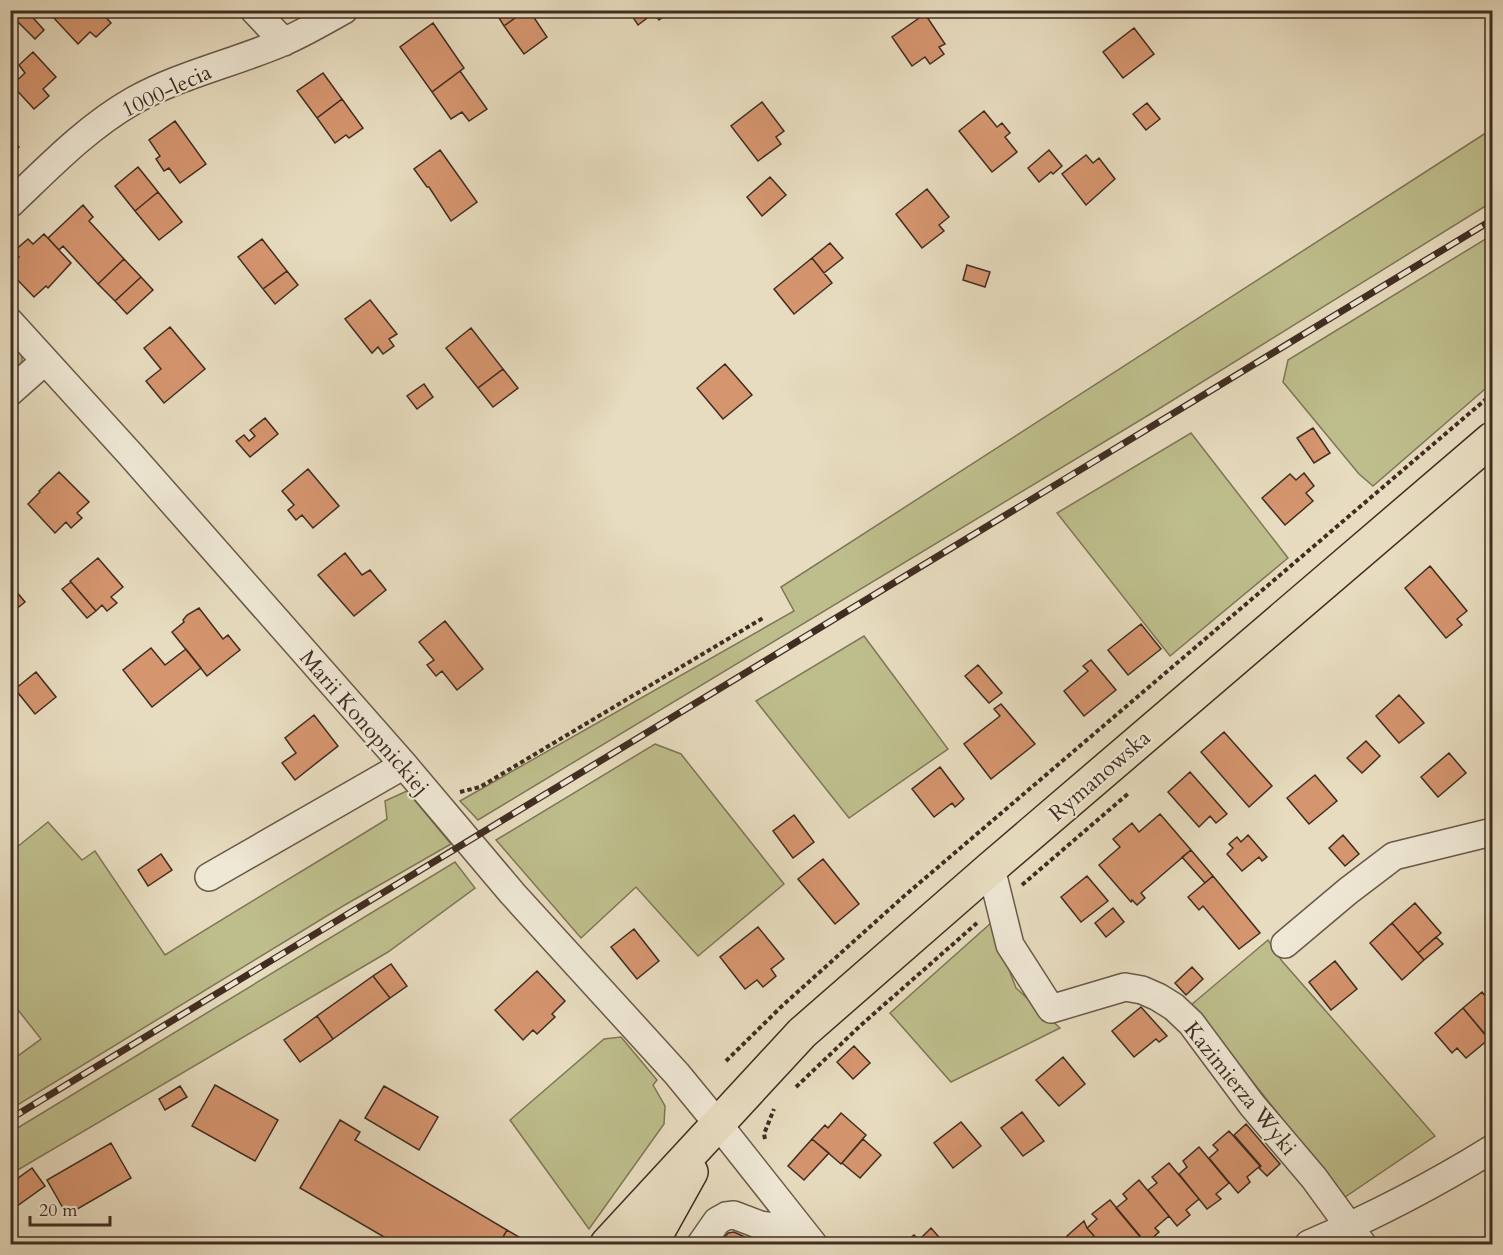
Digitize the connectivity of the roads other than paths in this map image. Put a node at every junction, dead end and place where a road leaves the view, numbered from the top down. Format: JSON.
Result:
{"nodes":[{"id":1,"x":254,"y":10,"type":"edge"},
{"id":2,"x":344,"y":10,"type":"edge"},
{"id":3,"x":284,"y":42,"type":"junction"},
{"id":4,"x":10,"y":204,"type":"edge"},
{"id":5,"x":10,"y":322,"type":"edge"},
{"id":6,"x":45,"y":361,"type":"junction"},
{"id":7,"x":10,"y":393,"type":"edge"},
{"id":8,"x":1492,"y":439,"type":"edge"},
{"id":9,"x":404,"y":765,"type":"junction"},
{"id":10,"x":1492,"y":832,"type":"edge"},
{"id":11,"x":991,"y":868,"type":"junction"},
{"id":12,"x":209,"y":877,"type":"dead end"},
{"id":13,"x":1285,"y":944,"type":"dead end"},
{"id":14,"x":718,"y":1124,"type":"junction"},
{"id":15,"x":1492,"y":1149,"type":"edge"},
{"id":16,"x":1356,"y":1235,"type":"edge"},
{"id":17,"x":804,"y":1240,"type":"edge"},
{"id":18,"x":607,"y":1245,"type":"edge"},
{"id":19,"x":651,"y":1245,"type":"edge"},
{"id":20,"x":701,"y":1245,"type":"edge"},
{"id":21,"x":1309,"y":1245,"type":"edge"}],
"edges":[{"from":1,"to":3,"type":"street"},
{"from":2,"to":3,"type":"street","name":"1000-lecia"},
{"from":3,"to":4,"type":"street","name":"1000-lecia"},
{"from":5,"to":6,"type":"street","name":"Marii Konopnickiej"},
{"from":6,"to":7,"type":"street"},
{"from":6,"to":9,"type":"street","name":"Marii Konopnickiej"},
{"from":8,"to":11,"type":"main road","name":"Rymanowska"},
{"from":9,"to":12,"type":"street"},
{"from":9,"to":14,"type":"street","name":"Marii Konopnickiej"},
{"from":10,"to":13,"type":"street"},
{"from":11,"to":14,"type":"main road","name":"Rymanowska"},
{"from":11,"to":16,"type":"street","name":"Kazimierza Wyki"},
{"from":14,"to":17,"type":"street","name":"Marii Konopnickiej"},
{"from":14,"to":18,"type":"main road","name":"Rymanowska"},
{"from":14,"to":19,"type":"main road","name":"Rymanowska"},
{"from":15,"to":16,"type":"street"},
{"from":16,"to":21,"type":"street"},
{"from":17,"to":20,"type":"street"}]}
